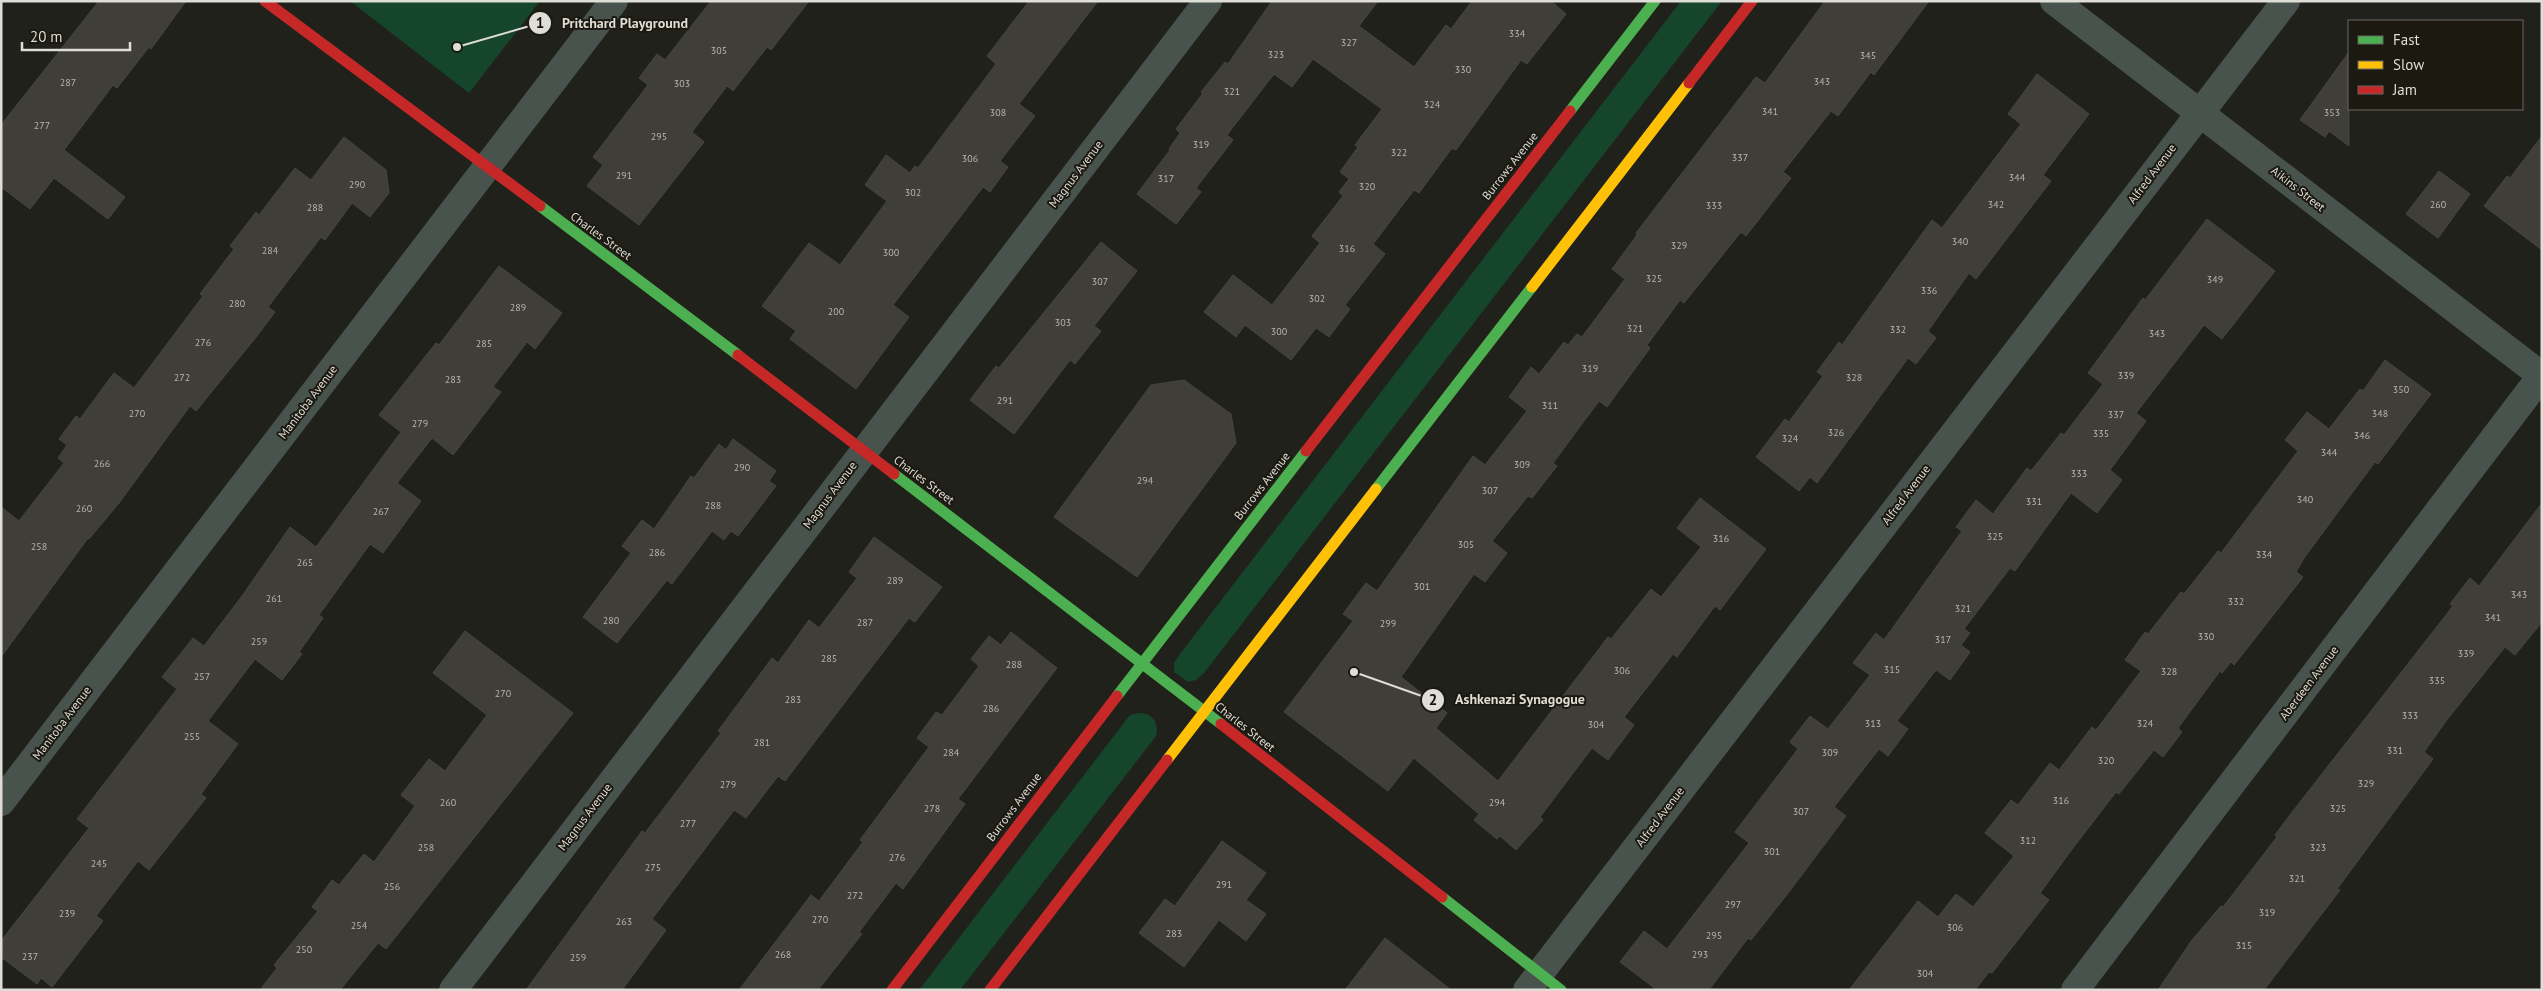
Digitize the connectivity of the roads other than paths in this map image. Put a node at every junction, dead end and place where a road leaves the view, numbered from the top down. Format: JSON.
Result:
{"nodes":[{"id":1,"x":265,"y":1,"type":"edge"},
{"id":2,"x":614,"y":1,"type":"edge"},
{"id":3,"x":1208,"y":1,"type":"edge"},
{"id":4,"x":1655,"y":1,"type":"edge"},
{"id":5,"x":1752,"y":1,"type":"edge"},
{"id":6,"x":2054,"y":1,"type":"edge"},
{"id":7,"x":2286,"y":1,"type":"edge"},
{"id":8,"x":2199,"y":113,"type":"junction"},
{"id":9,"x":486,"y":169,"type":"junction"},
{"id":10,"x":2542,"y":376,"type":"edge"},
{"id":11,"x":864,"y":451,"type":"junction"},
{"id":12,"x":1142,"y":663,"type":"junction"},
{"id":13,"x":1204,"y":713,"type":"junction"},
{"id":14,"x":1,"y":802,"type":"edge"},
{"id":15,"x":1542,"y":984,"type":"edge"},
{"id":16,"x":453,"y":990,"type":"edge"},
{"id":17,"x":892,"y":990,"type":"edge"},
{"id":18,"x":990,"y":990,"type":"edge"},
{"id":19,"x":2075,"y":990,"type":"edge"}],
"edges":[{"from":1,"to":9,"type":"street","name":"Charles Street"},
{"from":2,"to":9,"type":"street","name":"Manitoba Avenue"},
{"from":3,"to":11,"type":"street","name":"Magnus Avenue"},
{"from":4,"to":12,"type":"street","name":"Burrows Avenue"},
{"from":5,"to":13,"type":"street"},
{"from":6,"to":8,"type":"street","name":"Aikins Street"},
{"from":7,"to":8,"type":"street","name":"Alfred Avenue"},
{"from":8,"to":10,"type":"street","name":"Aikins Street"},
{"from":8,"to":15,"type":"street","name":"Alfred Avenue"},
{"from":9,"to":11,"type":"street","name":"Charles Street"},
{"from":9,"to":14,"type":"street","name":"Manitoba Avenue"},
{"from":10,"to":19,"type":"street","name":"Aberdeen Avenue"},
{"from":11,"to":12,"type":"street","name":"Charles Street"},
{"from":11,"to":16,"type":"street","name":"Magnus Avenue"},
{"from":12,"to":13,"type":"street","name":"Charles Street"},
{"from":12,"to":17,"type":"street","name":"Burrows Avenue"},
{"from":13,"to":15,"type":"street","name":"Charles Street"},
{"from":13,"to":18,"type":"street"}]}
